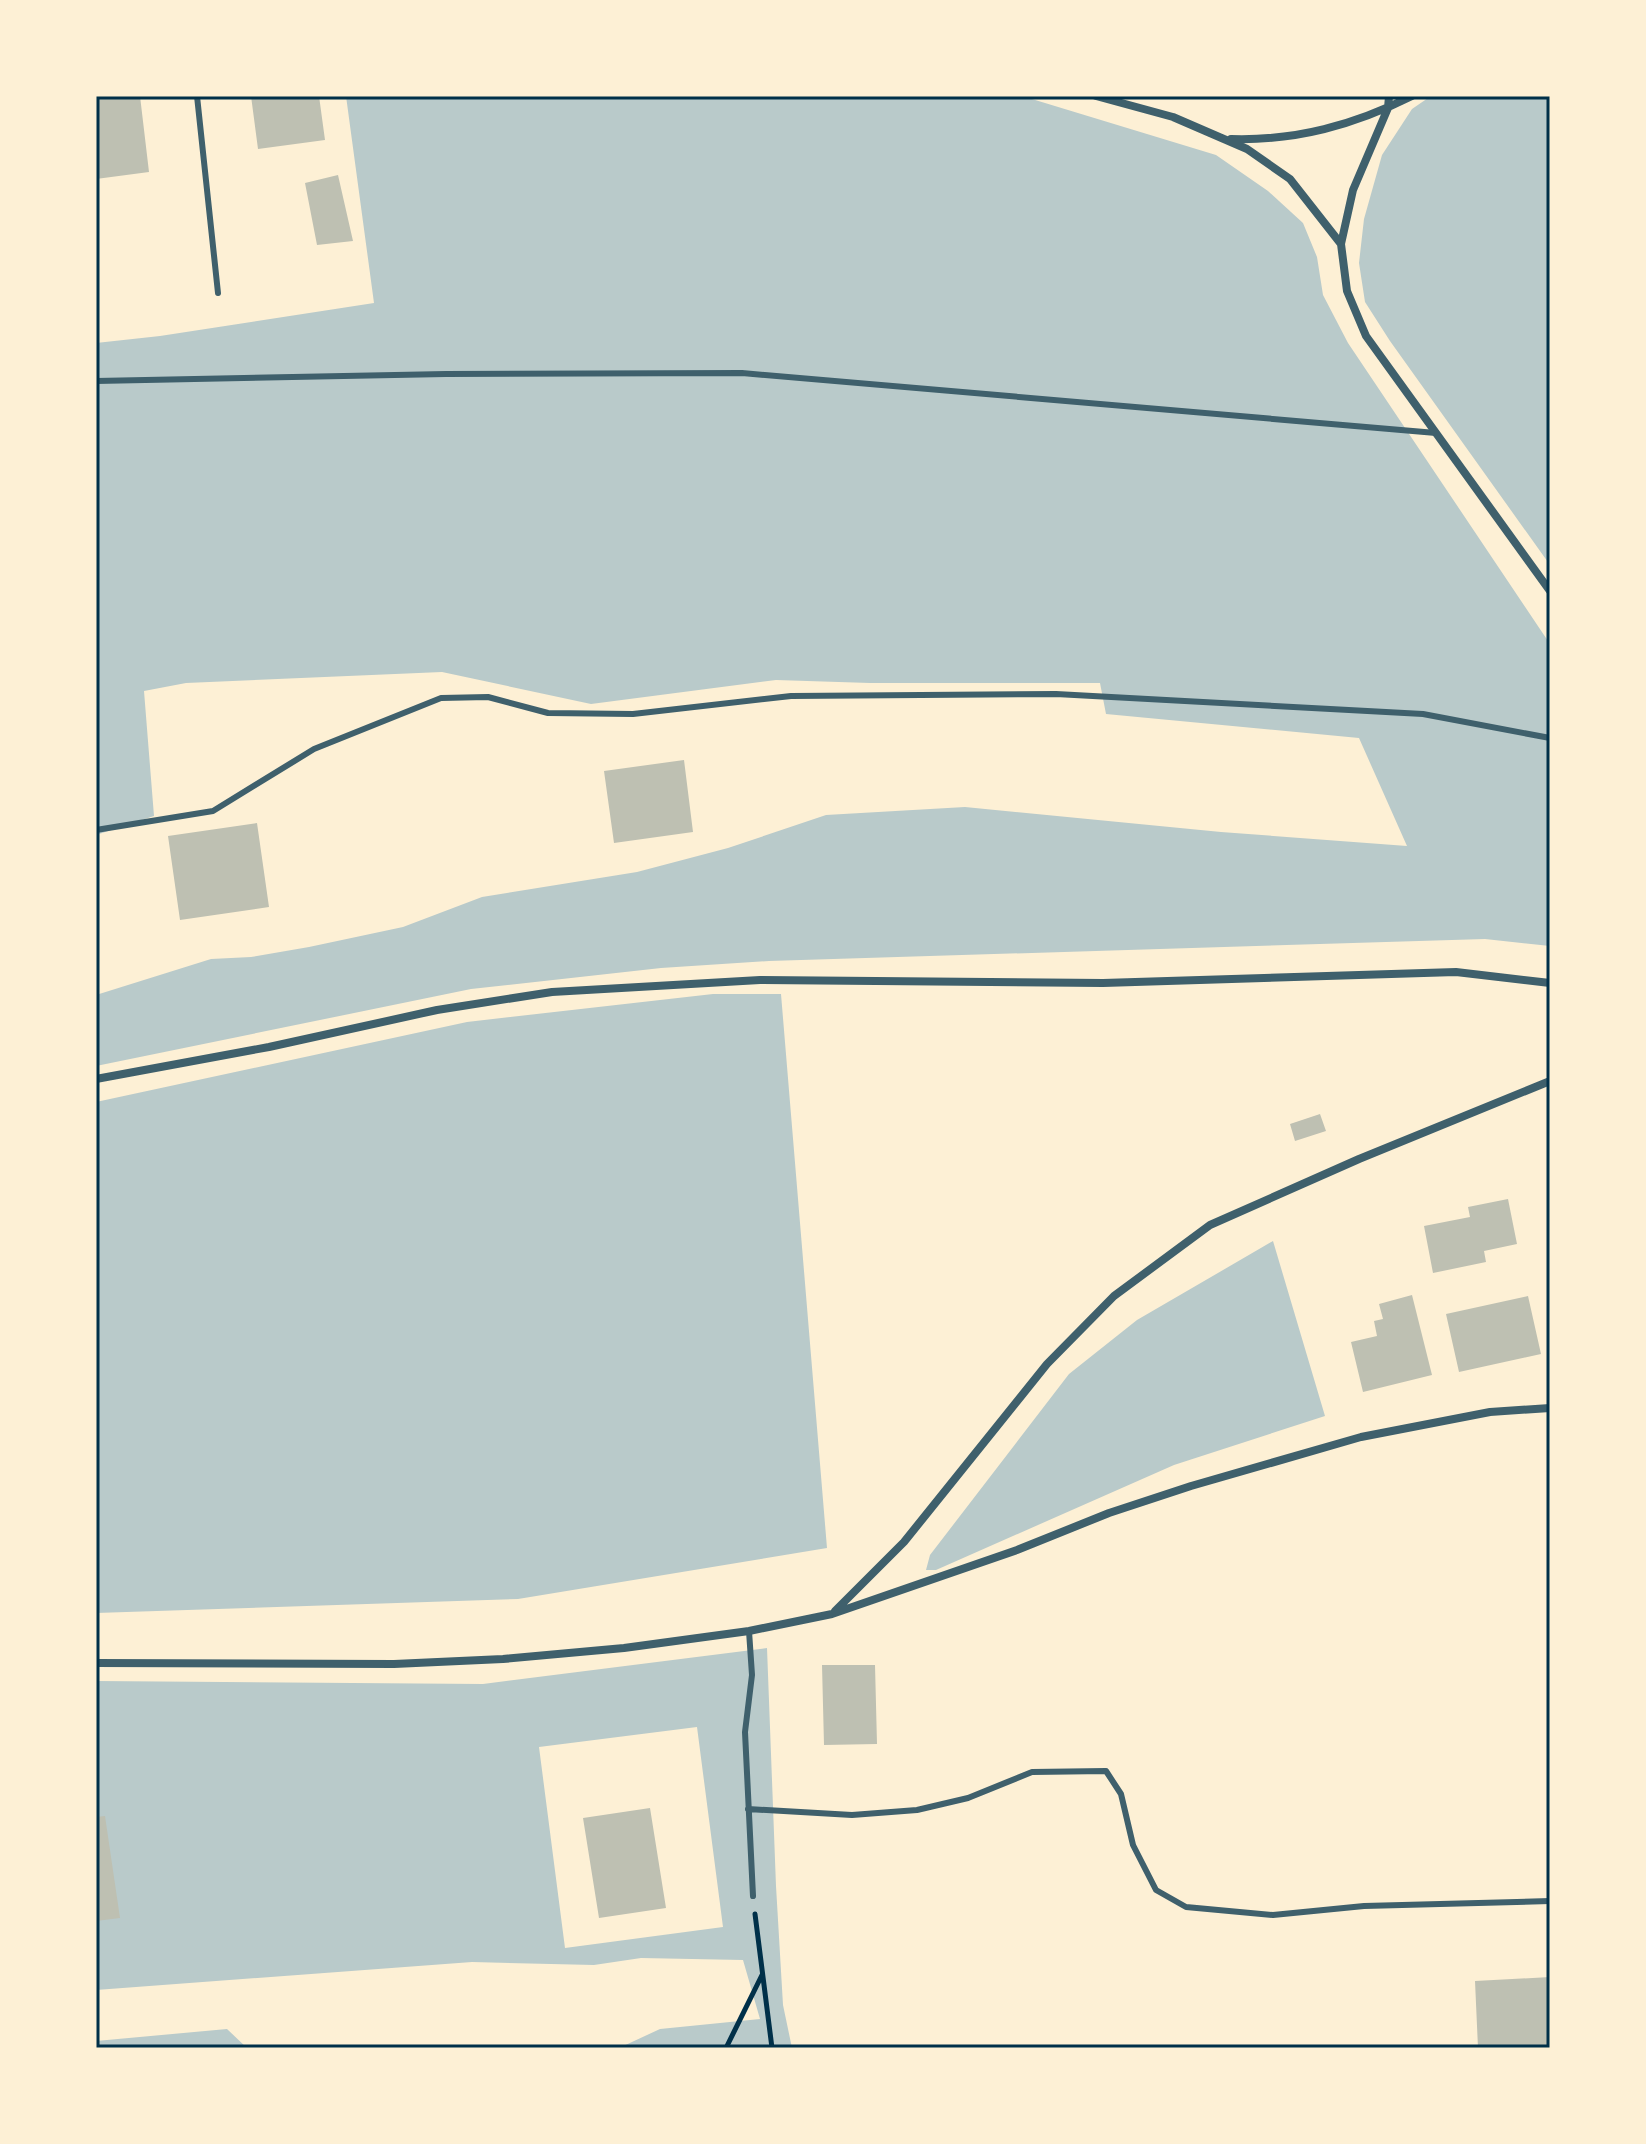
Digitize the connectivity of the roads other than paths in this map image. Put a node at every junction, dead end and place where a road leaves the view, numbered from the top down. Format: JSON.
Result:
{"nodes":[{"id":1,"x":197,"y":96,"type":"edge"},
{"id":2,"x":1096,"y":96,"type":"edge"},
{"id":3,"x":1389,"y":96,"type":"edge"},
{"id":4,"x":1412,"y":96,"type":"edge"},
{"id":5,"x":1388,"y":108,"type":"junction"},
{"id":6,"x":1223,"y":139,"type":"junction"},
{"id":7,"x":1341,"y":244,"type":"junction"},
{"id":8,"x":218,"y":293,"type":"dead end"},
{"id":9,"x":96,"y":381,"type":"edge"},
{"id":10,"x":1436,"y":433,"type":"junction"},
{"id":11,"x":1550,"y":591,"type":"edge"},
{"id":12,"x":1550,"y":738,"type":"edge"},
{"id":13,"x":96,"y":830,"type":"edge"},
{"id":14,"x":1550,"y":983,"type":"edge"},
{"id":15,"x":96,"y":1079,"type":"edge"},
{"id":16,"x":1550,"y":1081,"type":"edge"},
{"id":17,"x":1550,"y":1408,"type":"edge"},
{"id":18,"x":832,"y":1614,"type":"junction"},
{"id":19,"x":749,"y":1631,"type":"junction"},
{"id":20,"x":96,"y":1663,"type":"edge"},
{"id":21,"x":748,"y":1809,"type":"junction"},
{"id":22,"x":753,"y":1896,"type":"road end"},
{"id":23,"x":1550,"y":1901,"type":"edge"}],
"edges":[{"from":1,"to":8,"type":"lane"},
{"from":2,"to":6,"type":"street"},
{"from":3,"to":5,"type":"street"},
{"from":4,"to":5,"type":"street"},
{"from":5,"to":6,"type":"street"},
{"from":5,"to":7,"type":"street"},
{"from":6,"to":7,"type":"street"},
{"from":7,"to":10,"type":"street"},
{"from":9,"to":10,"type":"lane"},
{"from":10,"to":11,"type":"street"},
{"from":12,"to":13,"type":"lane"},
{"from":14,"to":15,"type":"street"},
{"from":16,"to":18,"type":"street"},
{"from":17,"to":18,"type":"street"},
{"from":18,"to":19,"type":"street"},
{"from":19,"to":20,"type":"street"},
{"from":19,"to":21,"type":"lane"},
{"from":21,"to":22,"type":"lane"},
{"from":21,"to":23,"type":"lane"}]}
